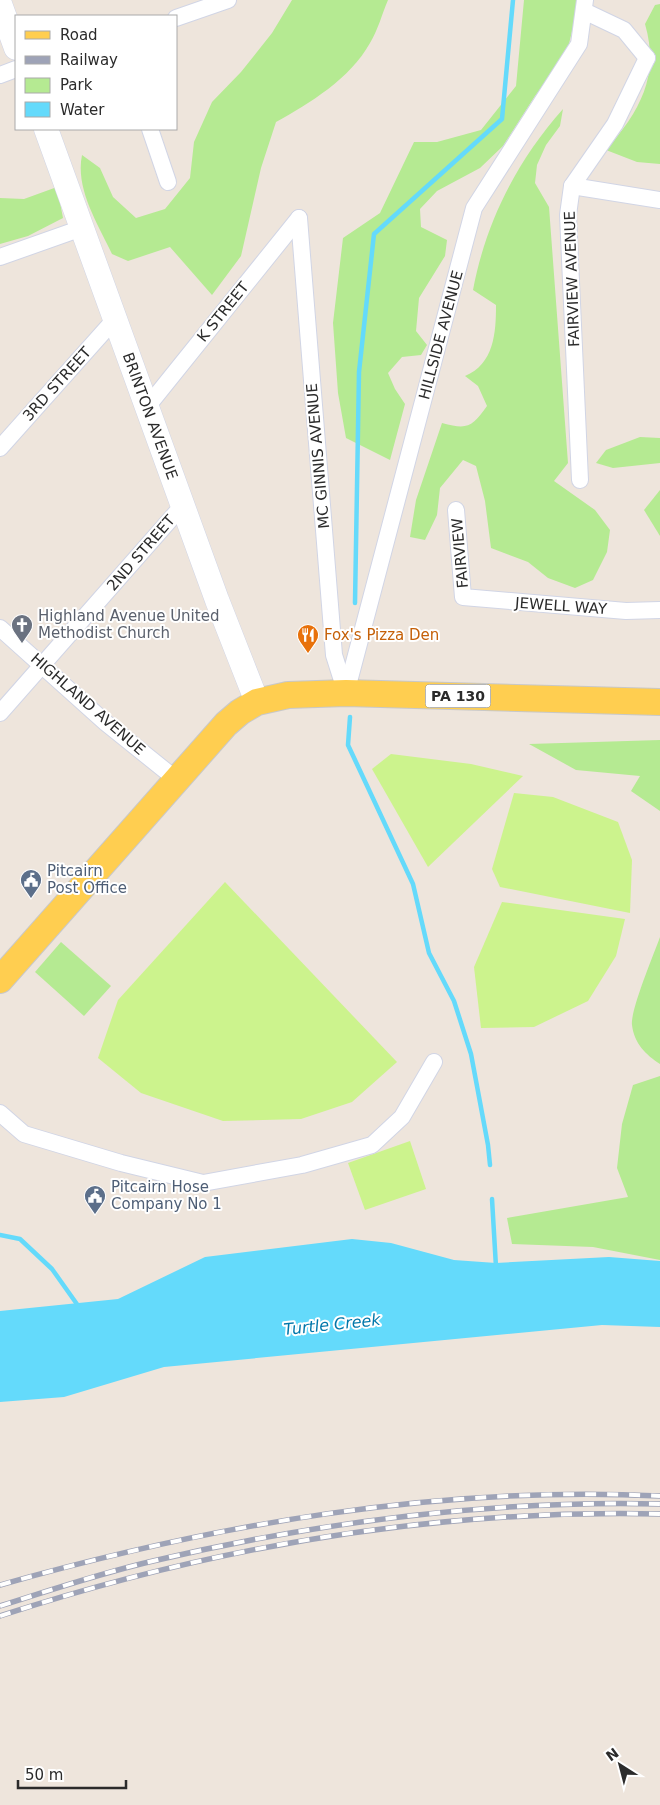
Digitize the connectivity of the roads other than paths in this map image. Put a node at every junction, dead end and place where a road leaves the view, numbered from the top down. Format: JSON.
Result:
{"nodes":[{"id":1,"x":228,"y":0,"type":"edge"},
{"id":2,"x":0,"y":4,"type":"edge"},
{"id":3,"x":584,"y":5,"type":"edge"},
{"id":4,"x":178,"y":17,"type":"edge"},
{"id":5,"x":15,"y":45,"type":"edge"},
{"id":6,"x":653,"y":59,"type":"edge"},
{"id":7,"x":15,"y":69,"type":"edge"},
{"id":8,"x":0,"y":74,"type":"edge"},
{"id":9,"x":46,"y":130,"type":"edge"},
{"id":10,"x":150,"y":130,"type":"edge"},
{"id":11,"x":168,"y":182,"type":"dead end"},
{"id":12,"x":572,"y":186,"type":"junction"},
{"id":13,"x":660,"y":200,"type":"edge"},
{"id":14,"x":299,"y":218,"type":"joint"},
{"id":15,"x":82,"y":228,"type":"junction"},
{"id":16,"x":0,"y":257,"type":"edge"},
{"id":17,"x":115,"y":319,"type":"junction"},
{"id":18,"x":147,"y":407,"type":"junction"},
{"id":19,"x":0,"y":448,"type":"edge"},
{"id":20,"x":580,"y":480,"type":"dead end"},
{"id":21,"x":183,"y":505,"type":"junction"},
{"id":22,"x":456,"y":510,"type":"dead end"},
{"id":23,"x":463,"y":597,"type":"joint"},
{"id":24,"x":660,"y":610,"type":"edge"},
{"id":25,"x":0,"y":628,"type":"edge"},
{"id":26,"x":43,"y":664,"type":"junction"},
{"id":27,"x":346,"y":693,"type":"junction"},
{"id":28,"x":257,"y":702,"type":"junction"},
{"id":29,"x":660,"y":702,"type":"edge"},
{"id":30,"x":0,"y":713,"type":"edge"},
{"id":31,"x":177,"y":780,"type":"junction"},
{"id":32,"x":0,"y":980,"type":"edge"},
{"id":33,"x":434,"y":1062,"type":"dead end"},
{"id":34,"x":0,"y":1113,"type":"edge"}],
"edges":[{"from":1,"to":4,"type":"street"},
{"from":2,"to":5,"type":"street"},
{"from":3,"to":6,"type":"street","name":"FAIRVIEW AVENUE"},
{"from":3,"to":27,"type":"street","name":"HILLSIDE AVENUE"},
{"from":6,"to":12,"type":"street","name":"FAIRVIEW AVENUE"},
{"from":7,"to":8,"type":"street"},
{"from":9,"to":15,"type":"street","name":"BRINTON AVENUE"},
{"from":10,"to":11,"type":"street"},
{"from":12,"to":13,"type":"street"},
{"from":12,"to":20,"type":"street","name":"FAIRVIEW AVENUE"},
{"from":14,"to":18,"type":"street","name":"K STREET"},
{"from":14,"to":27,"type":"street","name":"MC GINNIS AVENUE"},
{"from":15,"to":16,"type":"street"},
{"from":15,"to":17,"type":"street","name":"BRINTON AVENUE"},
{"from":17,"to":18,"type":"street","name":"BRINTON AVENUE"},
{"from":17,"to":19,"type":"street","name":"3RD STREET"},
{"from":18,"to":21,"type":"street","name":"BRINTON AVENUE"},
{"from":21,"to":26,"type":"street","name":"2ND STREET"},
{"from":21,"to":28,"type":"street","name":"BRINTON AVENUE"},
{"from":22,"to":23,"type":"street","name":"FAIRVIEW"},
{"from":23,"to":24,"type":"street","name":"JEWELL WAY"},
{"from":25,"to":26,"type":"street","name":"HIGHLAND AVENUE"},
{"from":26,"to":30,"type":"street","name":"2ND STREET"},
{"from":26,"to":31,"type":"street","name":"HIGHLAND AVENUE"},
{"from":27,"to":28,"type":"main road","number":"PA 130"},
{"from":27,"to":29,"type":"main road","number":"PA 130"},
{"from":28,"to":31,"type":"main road","number":"PA 130"},
{"from":31,"to":32,"type":"main road","number":"PA 130"},
{"from":33,"to":34,"type":"street"}]}
